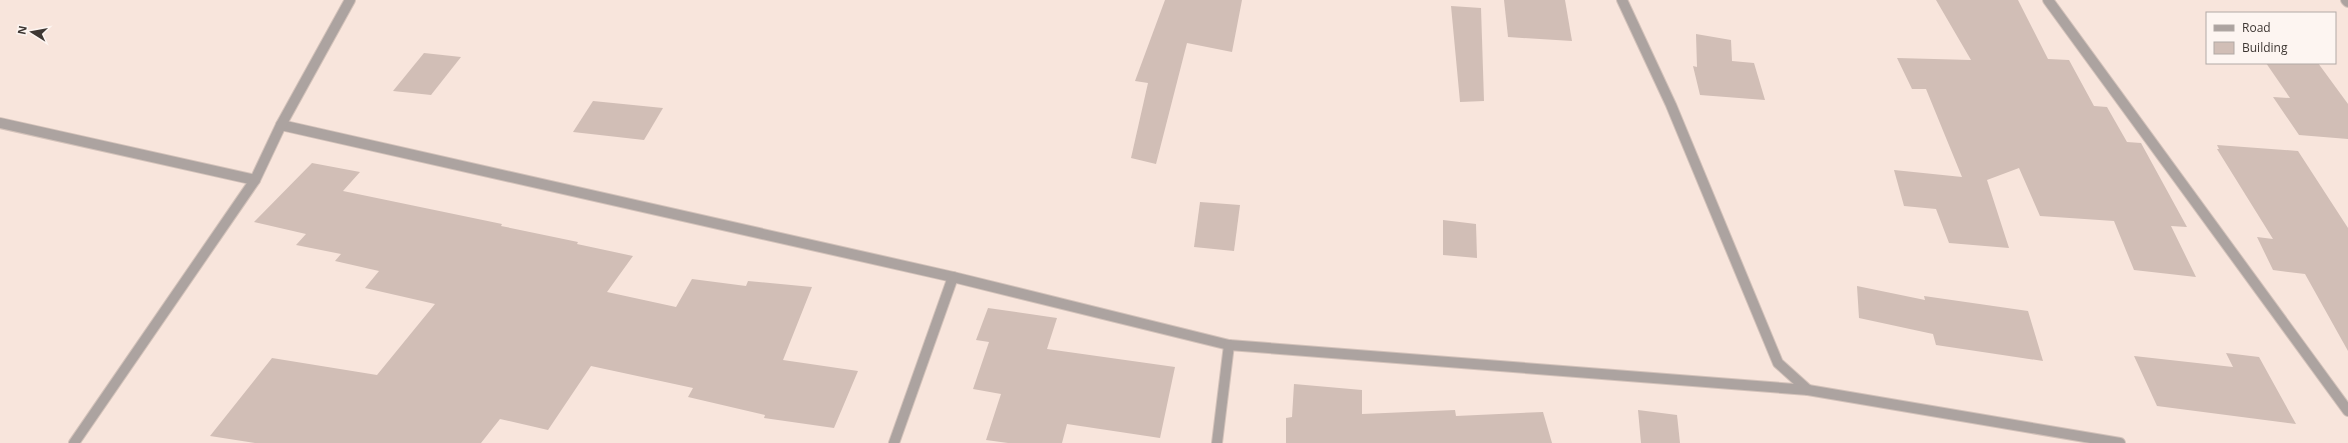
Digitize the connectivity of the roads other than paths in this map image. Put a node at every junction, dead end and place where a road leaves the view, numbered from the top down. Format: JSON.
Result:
{"nodes":[{"id":1,"x":350,"y":0,"type":"edge"},
{"id":2,"x":1622,"y":0,"type":"edge"},
{"id":3,"x":2048,"y":0,"type":"edge"},
{"id":4,"x":0,"y":123,"type":"edge"},
{"id":5,"x":281,"y":125,"type":"junction"},
{"id":6,"x":255,"y":180,"type":"junction"},
{"id":7,"x":953,"y":277,"type":"junction"},
{"id":8,"x":1229,"y":345,"type":"junction"},
{"id":9,"x":1808,"y":390,"type":"junction"},
{"id":10,"x":2348,"y":411,"type":"edge"},
{"id":11,"x":74,"y":443,"type":"edge"},
{"id":12,"x":894,"y":443,"type":"edge"},
{"id":13,"x":1217,"y":443,"type":"edge"},
{"id":14,"x":2120,"y":443,"type":"edge"}],
"edges":[{"from":1,"to":5,"type":"street"},
{"from":2,"to":9,"type":"street"},
{"from":3,"to":10,"type":"street"},
{"from":4,"to":6,"type":"street"},
{"from":5,"to":6,"type":"street"},
{"from":5,"to":7,"type":"street"},
{"from":6,"to":11,"type":"street"},
{"from":7,"to":8,"type":"street"},
{"from":7,"to":12,"type":"street"},
{"from":8,"to":9,"type":"street"},
{"from":8,"to":13,"type":"street"},
{"from":9,"to":14,"type":"street"}]}
